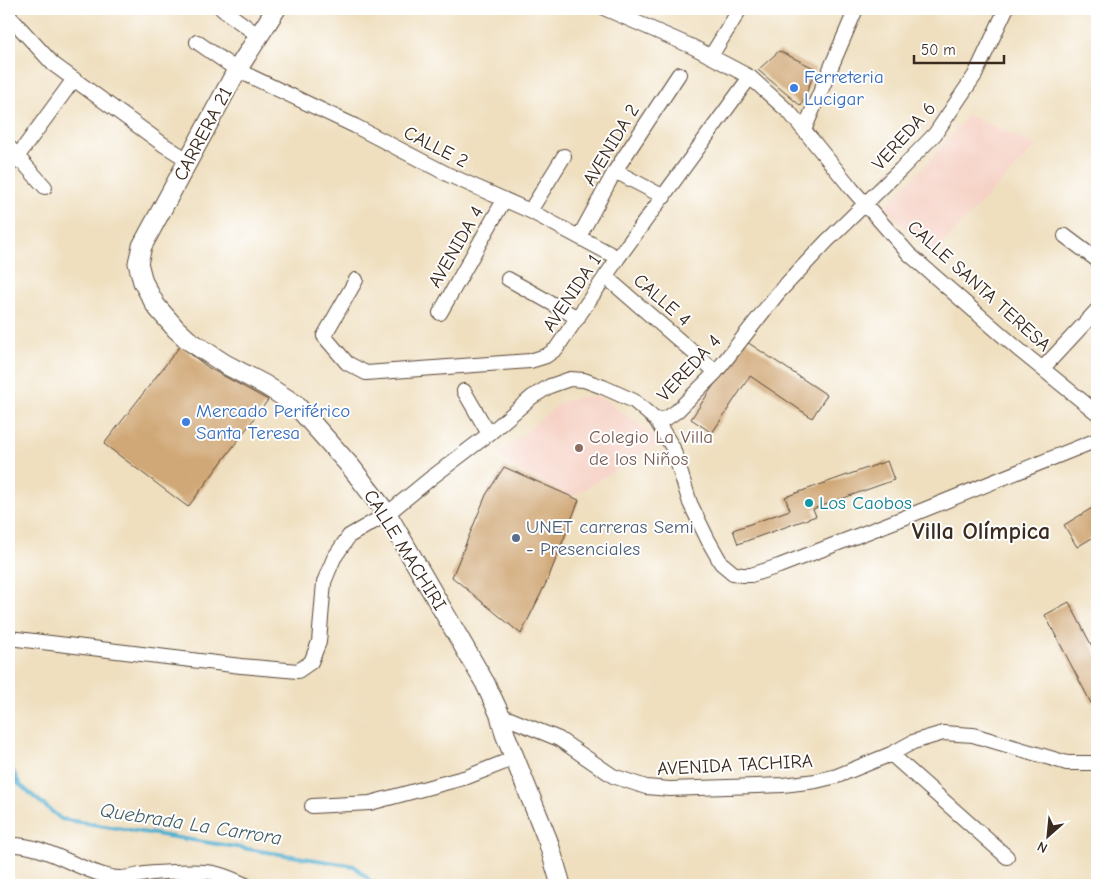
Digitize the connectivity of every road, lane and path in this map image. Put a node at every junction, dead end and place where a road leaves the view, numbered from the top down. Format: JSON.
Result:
{"nodes":[{"id":1,"x":222,"y":9,"type":"edge"},
{"id":2,"x":276,"y":9,"type":"edge"},
{"id":3,"x":740,"y":9,"type":"edge"},
{"id":4,"x":856,"y":9,"type":"edge"},
{"id":5,"x":1006,"y":9,"type":"edge"},
{"id":6,"x":614,"y":10,"type":"edge"},
{"id":7,"x":9,"y":16,"type":"edge"},
{"id":8,"x":259,"y":36,"type":"junction"},
{"id":9,"x":196,"y":42,"type":"dead end"},
{"id":10,"x":711,"y":56,"type":"junction"},
{"id":11,"x":237,"y":70,"type":"junction"},
{"id":12,"x":679,"y":74,"type":"dead end"},
{"id":13,"x":750,"y":77,"type":"junction"},
{"id":14,"x":74,"y":79,"type":"junction"},
{"id":15,"x":804,"y":130,"type":"junction"},
{"id":16,"x":564,"y":156,"type":"dead end"},
{"id":17,"x":12,"y":157,"type":"edge"},
{"id":18,"x":188,"y":160,"type":"junction"},
{"id":19,"x":616,"y":171,"type":"junction"},
{"id":20,"x":45,"y":187,"type":"dead end"},
{"id":21,"x":664,"y":197,"type":"junction"},
{"id":22,"x":504,"y":200,"type":"junction"},
{"id":23,"x":865,"y":204,"type":"junction"},
{"id":24,"x":530,"y":211,"type":"junction"},
{"id":25,"x":1065,"y":236,"type":"dead end"},
{"id":26,"x":579,"y":238,"type":"junction"},
{"id":27,"x":618,"y":258,"type":"junction"},
{"id":28,"x":1097,"y":260,"type":"edge"},
{"id":29,"x":138,"y":262,"type":"joint"},
{"id":30,"x":606,"y":276,"type":"junction"},
{"id":31,"x":508,"y":279,"type":"dead end"},
{"id":32,"x":356,"y":280,"type":"dead end"},
{"id":33,"x":1097,"y":310,"type":"edge"},
{"id":34,"x":440,"y":313,"type":"dead end"},
{"id":35,"x":578,"y":318,"type":"junction"},
{"id":36,"x":1042,"y":368,"type":"junction"},
{"id":37,"x":716,"y":372,"type":"junction"},
{"id":38,"x":464,"y":391,"type":"dead end"},
{"id":39,"x":1097,"y":413,"type":"edge"},
{"id":40,"x":656,"y":420,"type":"junction"},
{"id":41,"x":489,"y":434,"type":"junction"},
{"id":42,"x":1097,"y":440,"type":"edge"},
{"id":43,"x":387,"y":514,"type":"junction"},
{"id":44,"x":9,"y":638,"type":"edge"},
{"id":45,"x":500,"y":715,"type":"junction"},
{"id":46,"x":890,"y":754,"type":"junction"},
{"id":47,"x":515,"y":758,"type":"junction"},
{"id":48,"x":1097,"y":763,"type":"edge"},
{"id":49,"x":312,"y":806,"type":"dead end"},
{"id":50,"x":9,"y":845,"type":"edge"},
{"id":51,"x":1007,"y":857,"type":"dead end"},
{"id":52,"x":143,"y":880,"type":"edge"},
{"id":53,"x":246,"y":885,"type":"edge"},
{"id":54,"x":560,"y":885,"type":"edge"}],
"edges":[{"from":1,"to":8,"type":"street"},
{"from":2,"to":8,"type":"street","name":"CARRERA 21"},
{"from":3,"to":10,"type":"street"},
{"from":4,"to":15,"type":"street"},
{"from":5,"to":23,"type":"street","name":"VEREDA 6"},
{"from":6,"to":10,"type":"street","name":"CALLE SANTA TERESA"},
{"from":7,"to":14,"type":"street"},
{"from":8,"to":11,"type":"street","name":"CARRERA 21"},
{"from":9,"to":11,"type":"street","name":"CALLE 2"},
{"from":10,"to":13,"type":"street","name":"CALLE SANTA TERESA"},
{"from":11,"to":18,"type":"street","name":"CARRERA 21"},
{"from":11,"to":22,"type":"street","name":"CALLE 2"},
{"from":12,"to":19,"type":"street","name":"AVENIDA 2"},
{"from":13,"to":15,"type":"street","name":"CALLE SANTA TERESA"},
{"from":13,"to":21,"type":"street","name":"AVENIDA 1"},
{"from":14,"to":17,"type":"street"},
{"from":14,"to":18,"type":"street"},
{"from":15,"to":23,"type":"street","name":"CALLE SANTA TERESA"},
{"from":16,"to":24,"type":"street"},
{"from":17,"to":20,"type":"street"},
{"from":18,"to":29,"type":"street","name":"CARRERA 21"},
{"from":19,"to":21,"type":"street"},
{"from":19,"to":26,"type":"street","name":"AVENIDA 2"},
{"from":21,"to":27,"type":"street","name":"AVENIDA 1"},
{"from":22,"to":24,"type":"street","name":"CALLE 2"},
{"from":22,"to":34,"type":"street","name":"AVENIDA 4"},
{"from":23,"to":36,"type":"street","name":"CALLE SANTA TERESA"},
{"from":23,"to":37,"type":"street","name":"VEREDA 4"},
{"from":24,"to":26,"type":"street","name":"CALLE 2"},
{"from":25,"to":28,"type":"street"},
{"from":26,"to":27,"type":"street","name":"CALLE 2"},
{"from":27,"to":30,"type":"street","name":"AVENIDA 1"},
{"from":29,"to":43,"type":"street","name":"CALLE MACHIRI"},
{"from":30,"to":35,"type":"street","name":"AVENIDA 1"},
{"from":30,"to":37,"type":"street","name":"CALLE 4"},
{"from":31,"to":35,"type":"street"},
{"from":32,"to":35,"type":"street","name":"AVENIDA 1"},
{"from":33,"to":36,"type":"street"},
{"from":36,"to":39,"type":"street","name":"CALLE SANTA TERESA"},
{"from":37,"to":40,"type":"street","name":"VEREDA 4"},
{"from":38,"to":41,"type":"street"},
{"from":40,"to":41,"type":"street","name":"VEREDA 4"},
{"from":40,"to":42,"type":"street"},
{"from":41,"to":43,"type":"street","name":"VEREDA 4"},
{"from":43,"to":44,"type":"street","name":"VEREDA 4"},
{"from":43,"to":45,"type":"street","name":"CALLE MACHIRI"},
{"from":45,"to":46,"type":"street","name":"AVENIDA TACHIRA"},
{"from":45,"to":47,"type":"street","name":"CALLE MACHIRI"},
{"from":46,"to":48,"type":"street","name":"AVENIDA TACHIRA"},
{"from":46,"to":51,"type":"street"},
{"from":47,"to":49,"type":"street"},
{"from":47,"to":54,"type":"street","name":"CALLE MACHIRI"},
{"from":50,"to":52,"type":"street"},
{"from":52,"to":53,"type":"street"}]}
